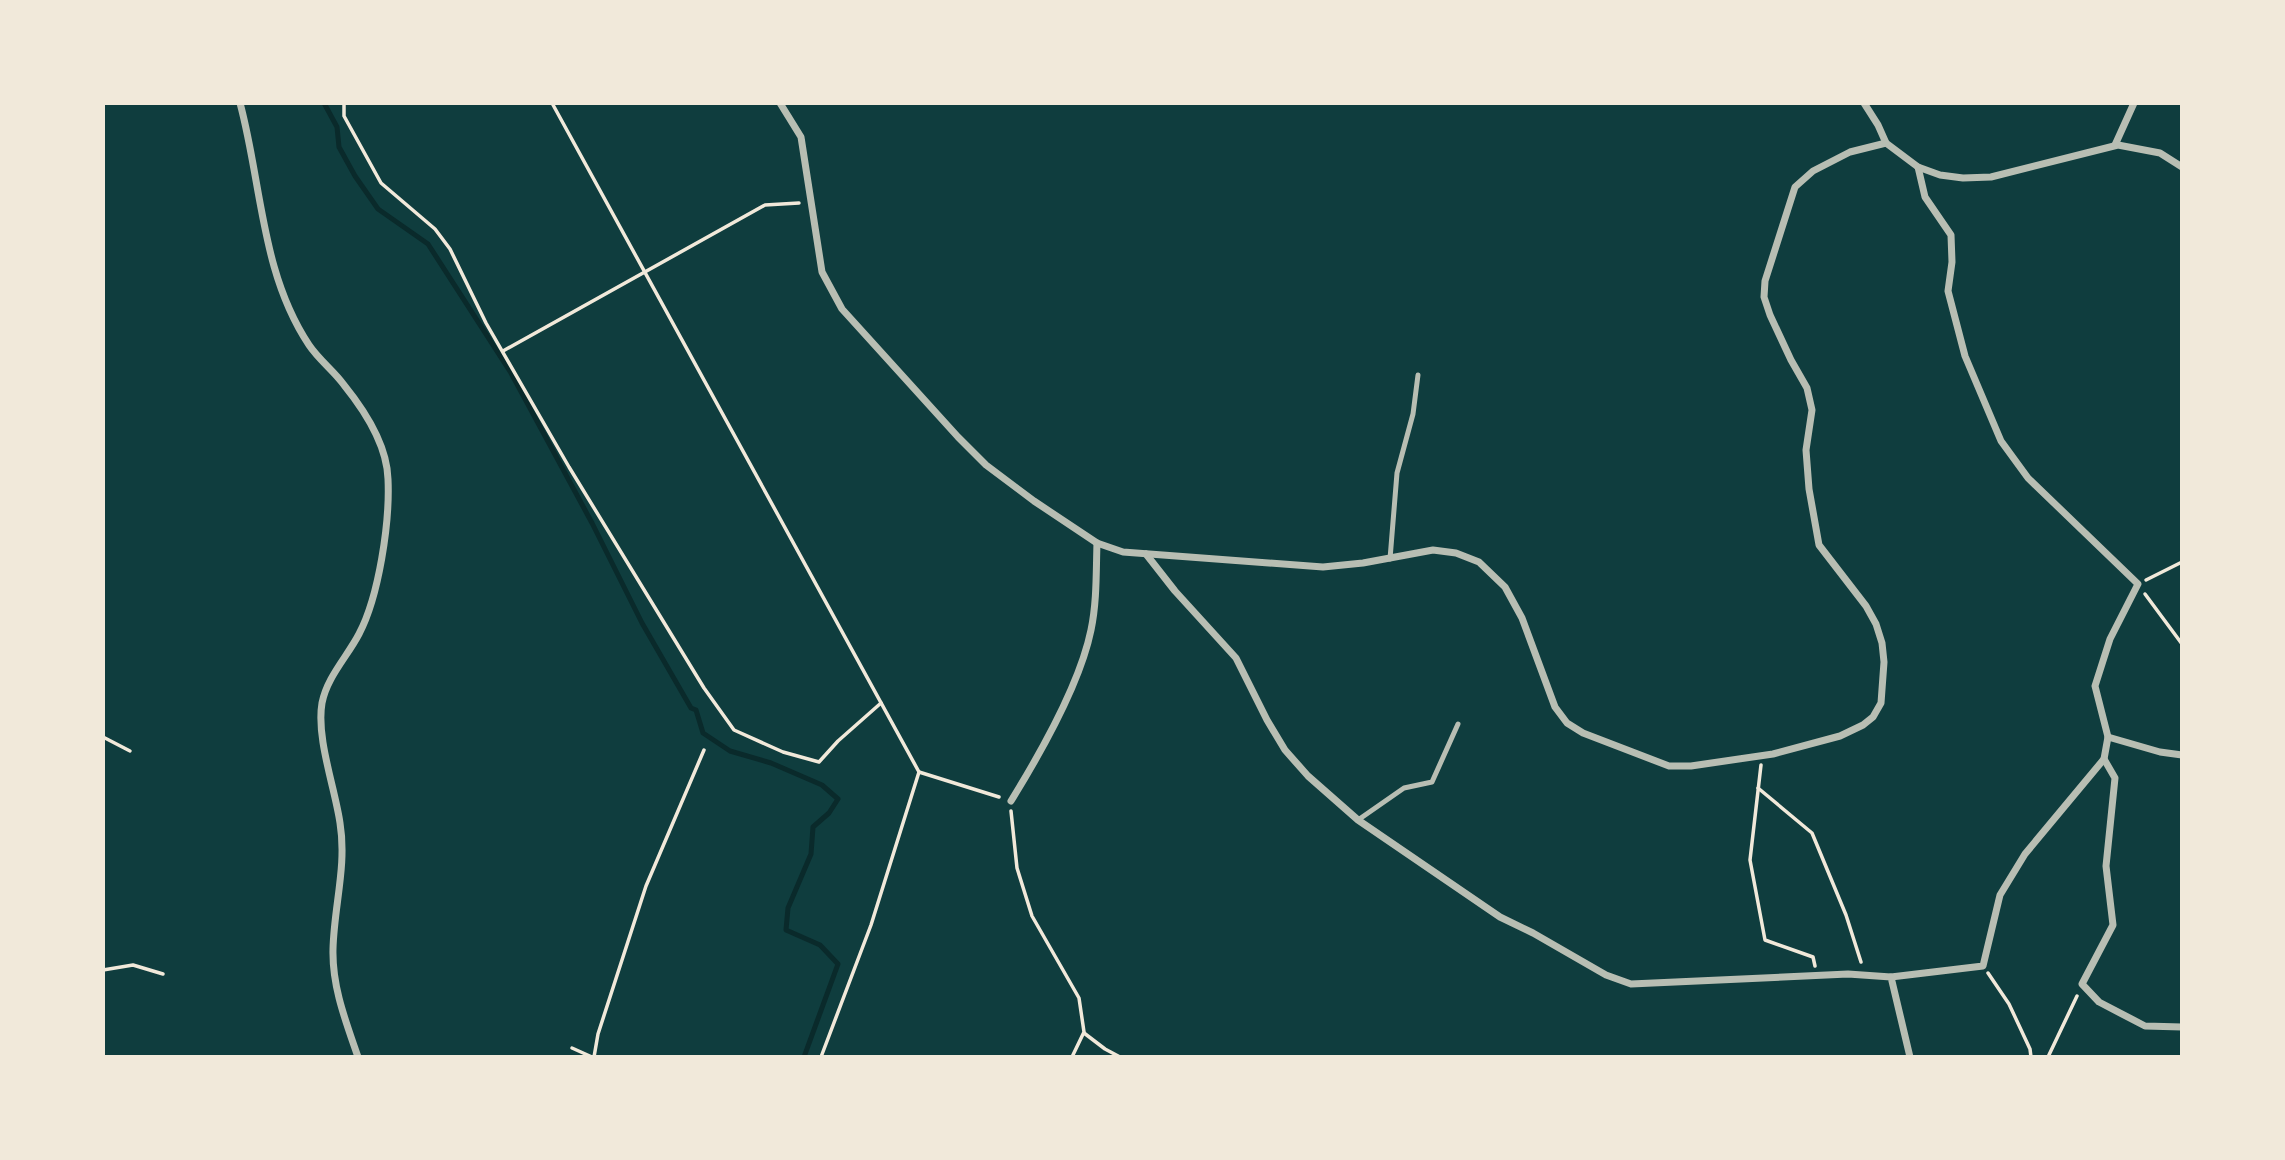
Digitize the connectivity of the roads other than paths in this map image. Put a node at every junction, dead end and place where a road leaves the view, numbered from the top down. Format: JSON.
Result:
{"nodes":[{"id":1,"x":240,"y":103,"type":"edge"},
{"id":2,"x":780,"y":103,"type":"edge"},
{"id":3,"x":1864,"y":103,"type":"edge"},
{"id":4,"x":2134,"y":103,"type":"edge"},
{"id":5,"x":1886,"y":143,"type":"junction"},
{"id":6,"x":2115,"y":145,"type":"junction"},
{"id":7,"x":1918,"y":167,"type":"junction"},
{"id":8,"x":2182,"y":167,"type":"edge"},
{"id":9,"x":1418,"y":375,"type":"dead end"},
{"id":10,"x":1097,"y":543,"type":"junction"},
{"id":11,"x":1146,"y":554,"type":"junction"},
{"id":12,"x":1390,"y":558,"type":"junction"},
{"id":13,"x":1458,"y":724,"type":"dead end"},
{"id":14,"x":2108,"y":737,"type":"junction"},
{"id":15,"x":2182,"y":755,"type":"edge"},
{"id":16,"x":2104,"y":759,"type":"junction"},
{"id":17,"x":1011,"y":801,"type":"road end"},
{"id":18,"x":1358,"y":820,"type":"junction"},
{"id":19,"x":1891,"y":976,"type":"junction"},
{"id":20,"x":2182,"y":1027,"type":"edge"},
{"id":21,"x":358,"y":1057,"type":"edge"},
{"id":22,"x":1910,"y":1057,"type":"edge"}],
"edges":[{"from":1,"to":21,"type":"street"},
{"from":2,"to":10,"type":"street"},
{"from":3,"to":5,"type":"street"},
{"from":4,"to":6,"type":"street"},
{"from":5,"to":7,"type":"street"},
{"from":5,"to":12,"type":"street"},
{"from":6,"to":7,"type":"street"},
{"from":6,"to":8,"type":"street"},
{"from":7,"to":14,"type":"street"},
{"from":9,"to":12,"type":"lane"},
{"from":10,"to":11,"type":"street"},
{"from":10,"to":17,"type":"street"},
{"from":11,"to":12,"type":"street"},
{"from":11,"to":18,"type":"street"},
{"from":13,"to":18,"type":"lane"},
{"from":14,"to":15,"type":"street"},
{"from":14,"to":16,"type":"street"},
{"from":16,"to":19,"type":"street"},
{"from":16,"to":20,"type":"street"},
{"from":18,"to":19,"type":"street"},
{"from":19,"to":22,"type":"street"}]}
